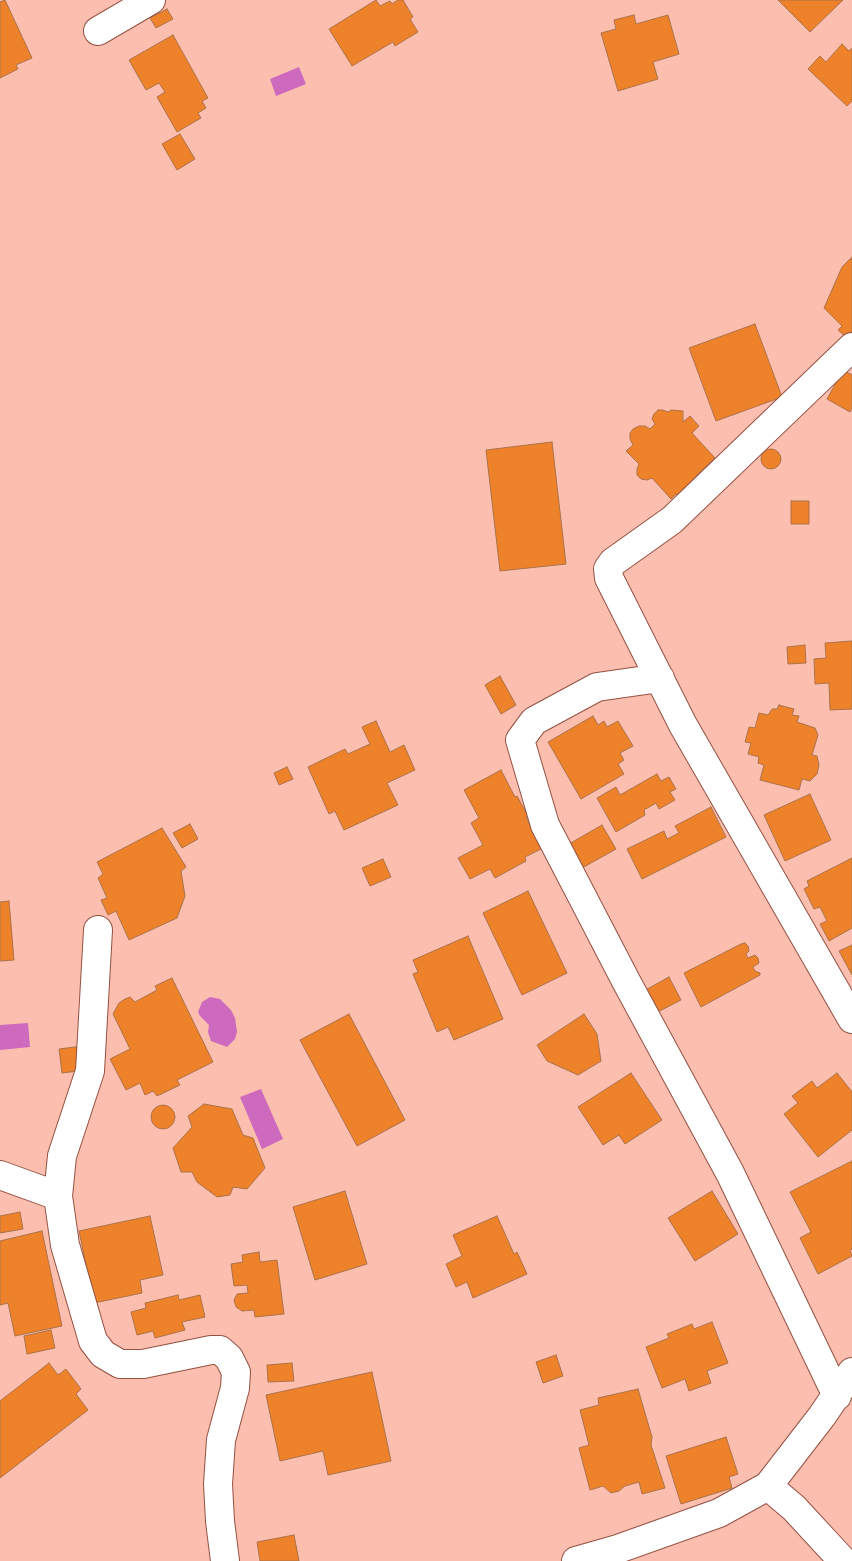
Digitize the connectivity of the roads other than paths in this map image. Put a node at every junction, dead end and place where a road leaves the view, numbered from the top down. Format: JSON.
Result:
{"nodes":[{"id":1,"x":152,"y":0,"type":"edge"},
{"id":2,"x":98,"y":31,"type":"dead end"},
{"id":3,"x":852,"y":347,"type":"edge"},
{"id":4,"x":660,"y":678,"type":"junction"},
{"id":5,"x":98,"y":930,"type":"dead end"},
{"id":6,"x":852,"y":1019,"type":"edge"},
{"id":7,"x":0,"y":1175,"type":"edge"},
{"id":8,"x":58,"y":1196,"type":"junction"},
{"id":9,"x":852,"y":1372,"type":"edge"},
{"id":10,"x":837,"y":1396,"type":"junction"},
{"id":11,"x":768,"y":1486,"type":"junction"},
{"id":12,"x":225,"y":1561,"type":"edge"},
{"id":13,"x":576,"y":1561,"type":"edge"},
{"id":14,"x":842,"y":1561,"type":"edge"}],
"edges":[{"from":1,"to":2,"type":"street"},
{"from":3,"to":4,"type":"street"},
{"from":4,"to":6,"type":"street"},
{"from":4,"to":10,"type":"street"},
{"from":5,"to":8,"type":"street"},
{"from":7,"to":8,"type":"street"},
{"from":8,"to":12,"type":"street"},
{"from":9,"to":10,"type":"street"},
{"from":10,"to":11,"type":"street"},
{"from":11,"to":13,"type":"street"},
{"from":11,"to":14,"type":"street"}]}
